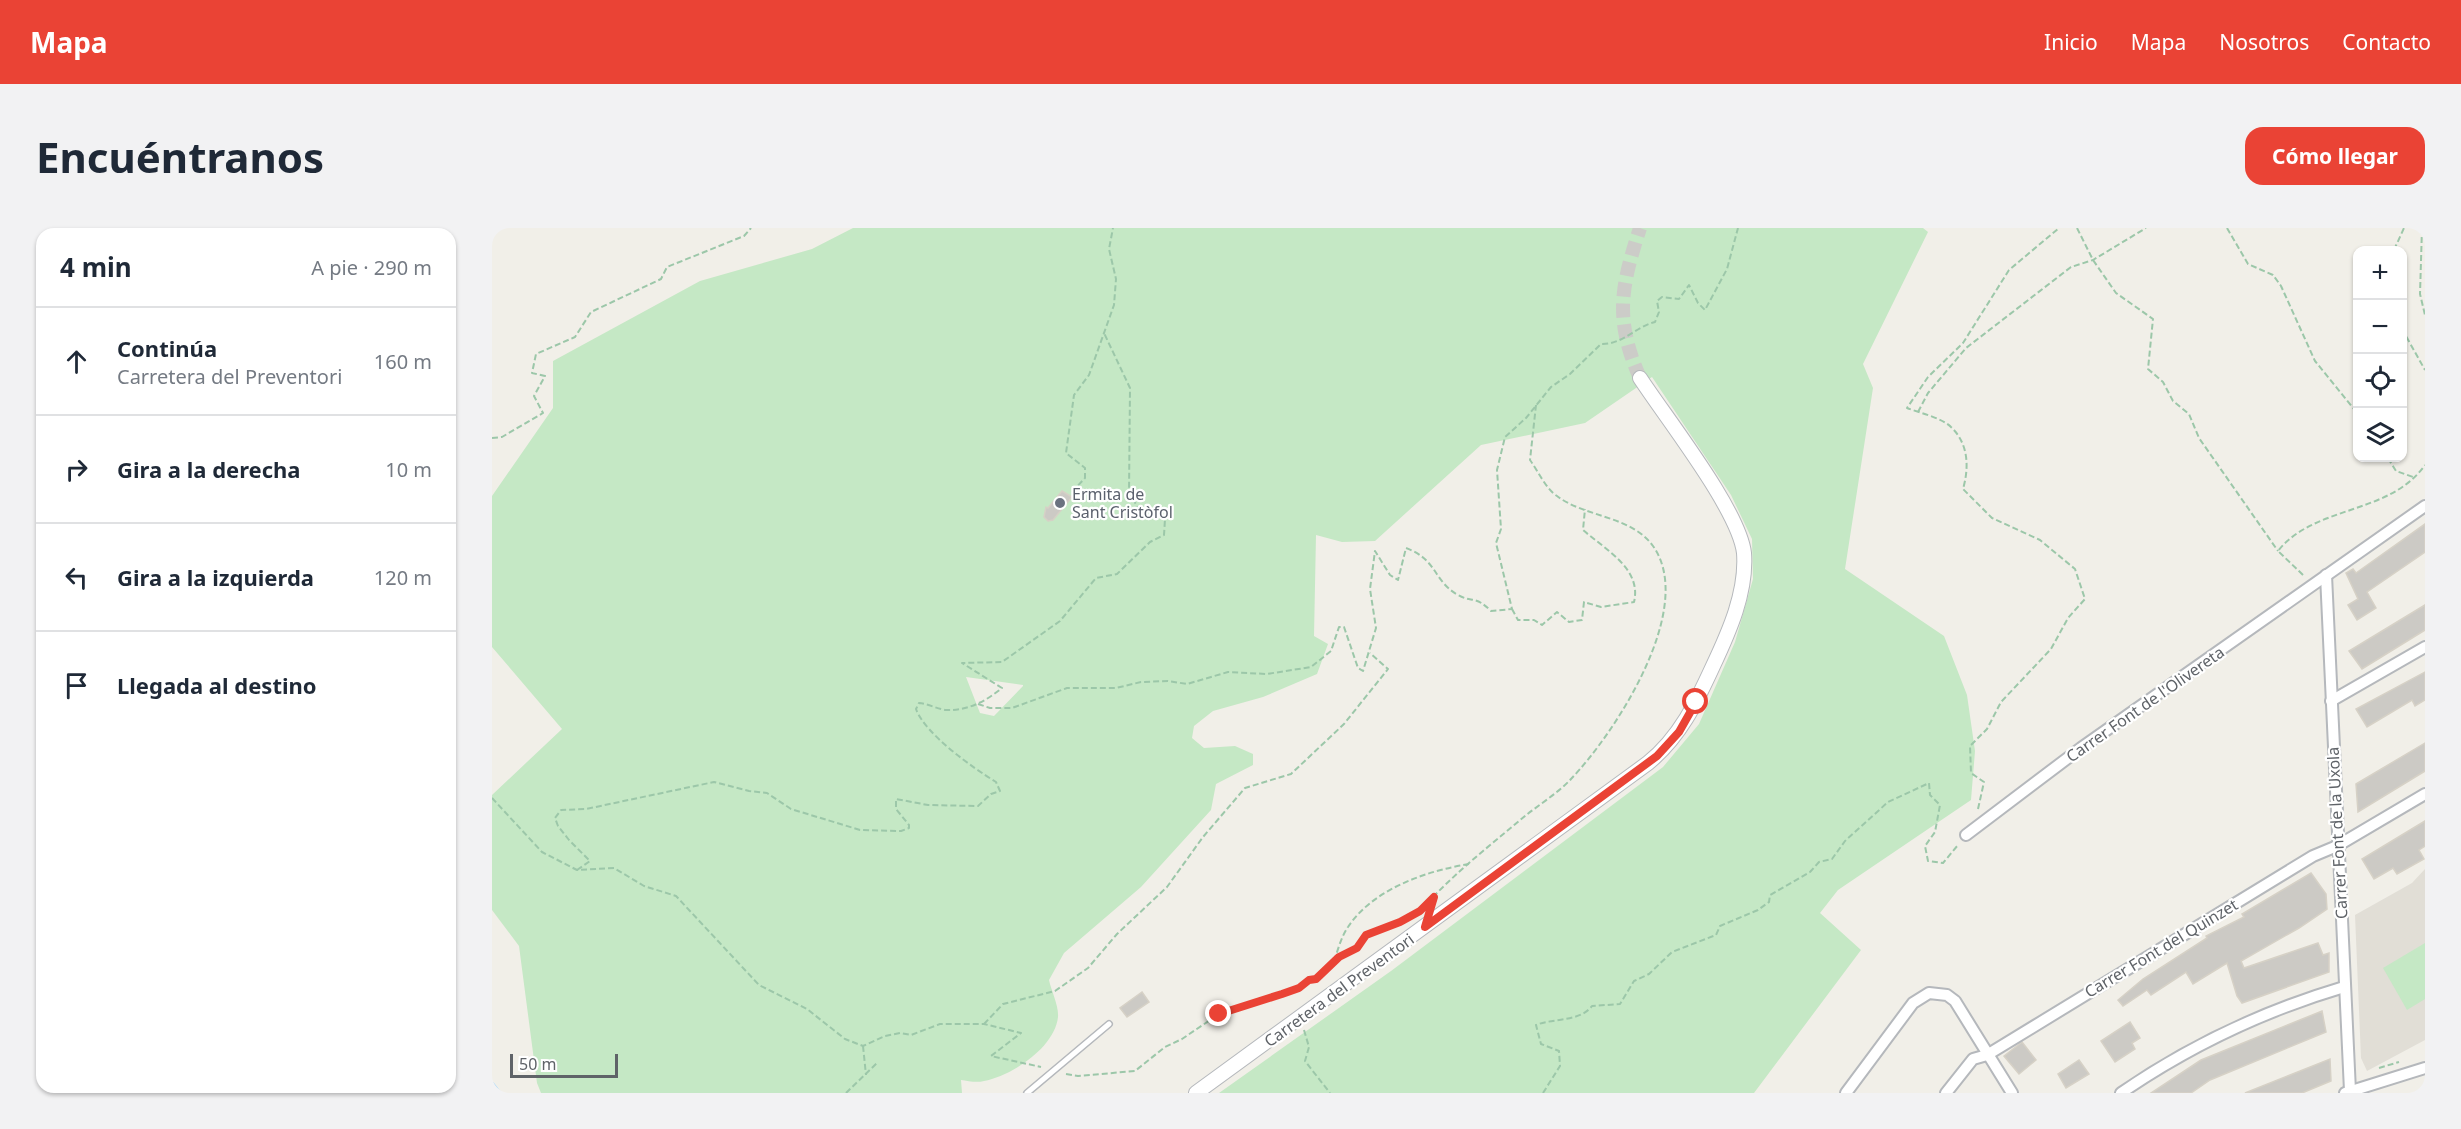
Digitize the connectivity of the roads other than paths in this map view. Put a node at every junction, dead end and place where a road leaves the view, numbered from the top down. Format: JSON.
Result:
{"nodes":[{"id":1,"x":1640,"y":378,"type":"tunnel mouth"},
{"id":2,"x":2425,"y":506,"type":"edge"},
{"id":3,"x":2326,"y":575,"type":"junction"},
{"id":4,"x":2425,"y":647,"type":"edge"},
{"id":5,"x":2331,"y":701,"type":"junction"},
{"id":6,"x":2425,"y":794,"type":"edge"},
{"id":7,"x":1966,"y":835,"type":"road end"},
{"id":8,"x":2337,"y":846,"type":"junction"},
{"id":9,"x":2344,"y":987,"type":"junction"},
{"id":10,"x":1110,"y":1024,"type":"dead end"},
{"id":11,"x":1987,"y":1055,"type":"junction"},
{"id":12,"x":2425,"y":1068,"type":"edge"},
{"id":13,"x":2347,"y":1092,"type":"edge"},
{"id":14,"x":1027,"y":1093,"type":"edge"},
{"id":15,"x":1196,"y":1093,"type":"edge"},
{"id":16,"x":1846,"y":1093,"type":"edge"},
{"id":17,"x":1946,"y":1093,"type":"edge"},
{"id":18,"x":2012,"y":1093,"type":"edge"},
{"id":19,"x":2121,"y":1093,"type":"edge"}],
"edges":[{"from":1,"to":15,"type":"street","name":"Carretera del Preventori"},
{"from":2,"to":3,"type":"street","name":"Carrer Font de l'Olivereta"},
{"from":3,"to":5,"type":"street","name":"Carrer Font de la Uxola"},
{"from":3,"to":7,"type":"street","name":"Carrer Font de l'Olivereta"},
{"from":4,"to":5,"type":"street"},
{"from":5,"to":8,"type":"street","name":"Carrer Font de la Uxola"},
{"from":6,"to":8,"type":"street","name":"Carrer Font del Quinzet"},
{"from":8,"to":9,"type":"street","name":"Carrer Font de la Uxola"},
{"from":8,"to":11,"type":"street","name":"Carrer Font del Quinzet"},
{"from":9,"to":13,"type":"street","name":"Carrer Font de la Uxola"},
{"from":9,"to":19,"type":"street"},
{"from":10,"to":14,"type":"lane"},
{"from":11,"to":16,"type":"street"},
{"from":11,"to":17,"type":"street","name":"Carrer Font del Quinzet"},
{"from":11,"to":18,"type":"street"},
{"from":12,"to":13,"type":"street"}]}
